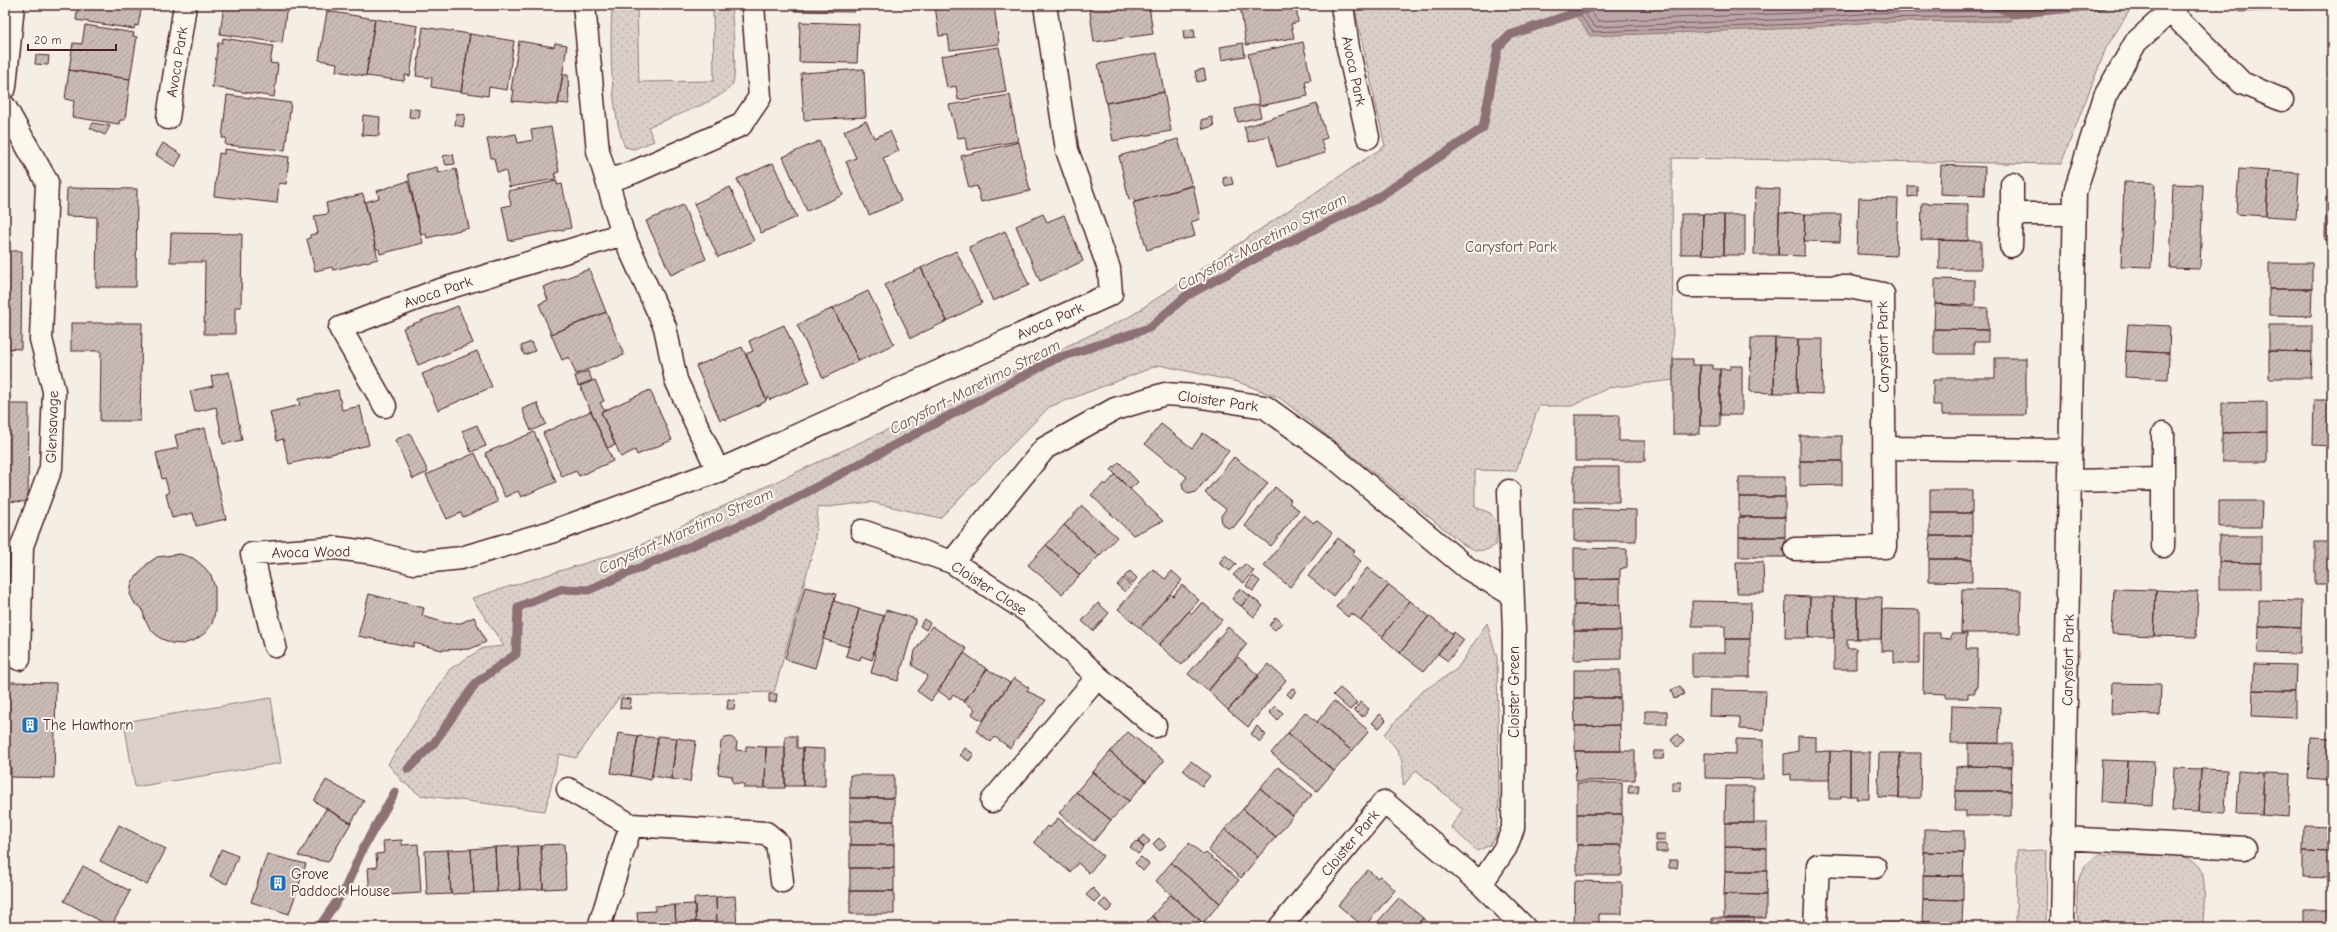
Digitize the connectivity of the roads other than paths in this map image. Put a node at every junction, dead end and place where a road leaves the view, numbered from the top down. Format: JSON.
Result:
{"nodes":[{"id":1,"x":13,"y":5,"type":"edge"},
{"id":2,"x":185,"y":5,"type":"edge"},
{"id":3,"x":584,"y":5,"type":"edge"},
{"id":4,"x":753,"y":5,"type":"edge"},
{"id":5,"x":1045,"y":5,"type":"edge"},
{"id":6,"x":1342,"y":5,"type":"edge"},
{"id":7,"x":2174,"y":9,"type":"edge"},
{"id":8,"x":5,"y":87,"type":"edge"},
{"id":9,"x":2282,"y":100,"type":"dead end"},
{"id":10,"x":5,"y":107,"type":"edge"},
{"id":11,"x":168,"y":118,"type":"dead end"},
{"id":12,"x":1368,"y":137,"type":"dead end"},
{"id":13,"x":608,"y":181,"type":"junction"},
{"id":14,"x":2012,"y":184,"type":"dead end"},
{"id":15,"x":2012,"y":214,"type":"junction"},
{"id":16,"x":2073,"y":214,"type":"junction"},
{"id":17,"x":623,"y":234,"type":"junction"},
{"id":18,"x":2011,"y":246,"type":"dead end"},
{"id":19,"x":1689,"y":286,"type":"dead end"},
{"id":20,"x":385,"y":406,"type":"dead end"},
{"id":21,"x":2163,"y":434,"type":"dead end"},
{"id":22,"x":1885,"y":448,"type":"junction"},
{"id":23,"x":2071,"y":450,"type":"junction"},
{"id":24,"x":718,"y":471,"type":"junction"},
{"id":25,"x":2162,"y":479,"type":"junction"},
{"id":26,"x":2070,"y":481,"type":"junction"},
{"id":27,"x":1509,"y":491,"type":"dead end"},
{"id":28,"x":554,"y":531,"type":"joint"},
{"id":29,"x":862,"y":531,"type":"dead end"},
{"id":30,"x":2163,"y":546,"type":"dead end"},
{"id":31,"x":1795,"y":549,"type":"dead end"},
{"id":32,"x":952,"y":562,"type":"junction"},
{"id":33,"x":1512,"y":594,"type":"junction"},
{"id":34,"x":275,"y":646,"type":"dead end"},
{"id":35,"x":20,"y":659,"type":"dead end"},
{"id":36,"x":1098,"y":677,"type":"junction"},
{"id":37,"x":1155,"y":726,"type":"dead end"},
{"id":38,"x":568,"y":789,"type":"dead end"},
{"id":39,"x":992,"y":801,"type":"dead end"},
{"id":40,"x":631,"y":825,"type":"junction"},
{"id":41,"x":2063,"y":838,"type":"junction"},
{"id":42,"x":2245,"y":848,"type":"dead end"},
{"id":43,"x":1875,"y":867,"type":"dead end"},
{"id":44,"x":782,"y":881,"type":"dead end"},
{"id":45,"x":1482,"y":884,"type":"junction"},
{"id":46,"x":599,"y":927,"type":"edge"},
{"id":47,"x":1280,"y":927,"type":"edge"},
{"id":48,"x":1524,"y":927,"type":"edge"},
{"id":49,"x":1815,"y":927,"type":"edge"},
{"id":50,"x":2062,"y":927,"type":"edge"}],
"edges":[{"from":1,"to":8,"type":"street"},
{"from":2,"to":11,"type":"street","name":"Avoca Park"},
{"from":3,"to":13,"type":"street"},
{"from":4,"to":13,"type":"street"},
{"from":5,"to":24,"type":"street","name":"Avoca Park"},
{"from":6,"to":12,"type":"street","name":"Avoca Park"},
{"from":7,"to":9,"type":"street","name":"Carysfort Park"},
{"from":7,"to":16,"type":"street","name":"Carysfort Park"},
{"from":10,"to":35,"type":"street","name":"Glensavage"},
{"from":13,"to":17,"type":"street"},
{"from":14,"to":15,"type":"street"},
{"from":15,"to":16,"type":"street"},
{"from":15,"to":18,"type":"street"},
{"from":16,"to":23,"type":"street","name":"Carysfort Park"},
{"from":17,"to":20,"type":"street","name":"Avoca Park"},
{"from":17,"to":24,"type":"street"},
{"from":19,"to":22,"type":"street","name":"Carysfort Park"},
{"from":21,"to":25,"type":"street"},
{"from":22,"to":23,"type":"street"},
{"from":22,"to":31,"type":"street","name":"Carysfort Park"},
{"from":23,"to":26,"type":"street","name":"Carysfort Park"},
{"from":24,"to":28,"type":"street","name":"Avoca Park"},
{"from":25,"to":26,"type":"street"},
{"from":25,"to":30,"type":"street"},
{"from":26,"to":41,"type":"street","name":"Carysfort Park"},
{"from":27,"to":33,"type":"street","name":"Cloister Green"},
{"from":28,"to":34,"type":"street","name":"Avoca Wood"},
{"from":29,"to":32,"type":"street","name":"Cloister Close"},
{"from":32,"to":33,"type":"street","name":"Cloister Park"},
{"from":32,"to":36,"type":"street","name":"Cloister Close"},
{"from":33,"to":45,"type":"street","name":"Cloister Green"},
{"from":36,"to":37,"type":"street","name":"Cloister Close"},
{"from":36,"to":39,"type":"street"},
{"from":38,"to":40,"type":"street"},
{"from":40,"to":44,"type":"street"},
{"from":40,"to":46,"type":"street"},
{"from":41,"to":42,"type":"street"},
{"from":41,"to":50,"type":"street","name":"Carysfort Park"},
{"from":43,"to":49,"type":"street"},
{"from":45,"to":47,"type":"street","name":"Cloister Park"},
{"from":45,"to":48,"type":"street"}]}
